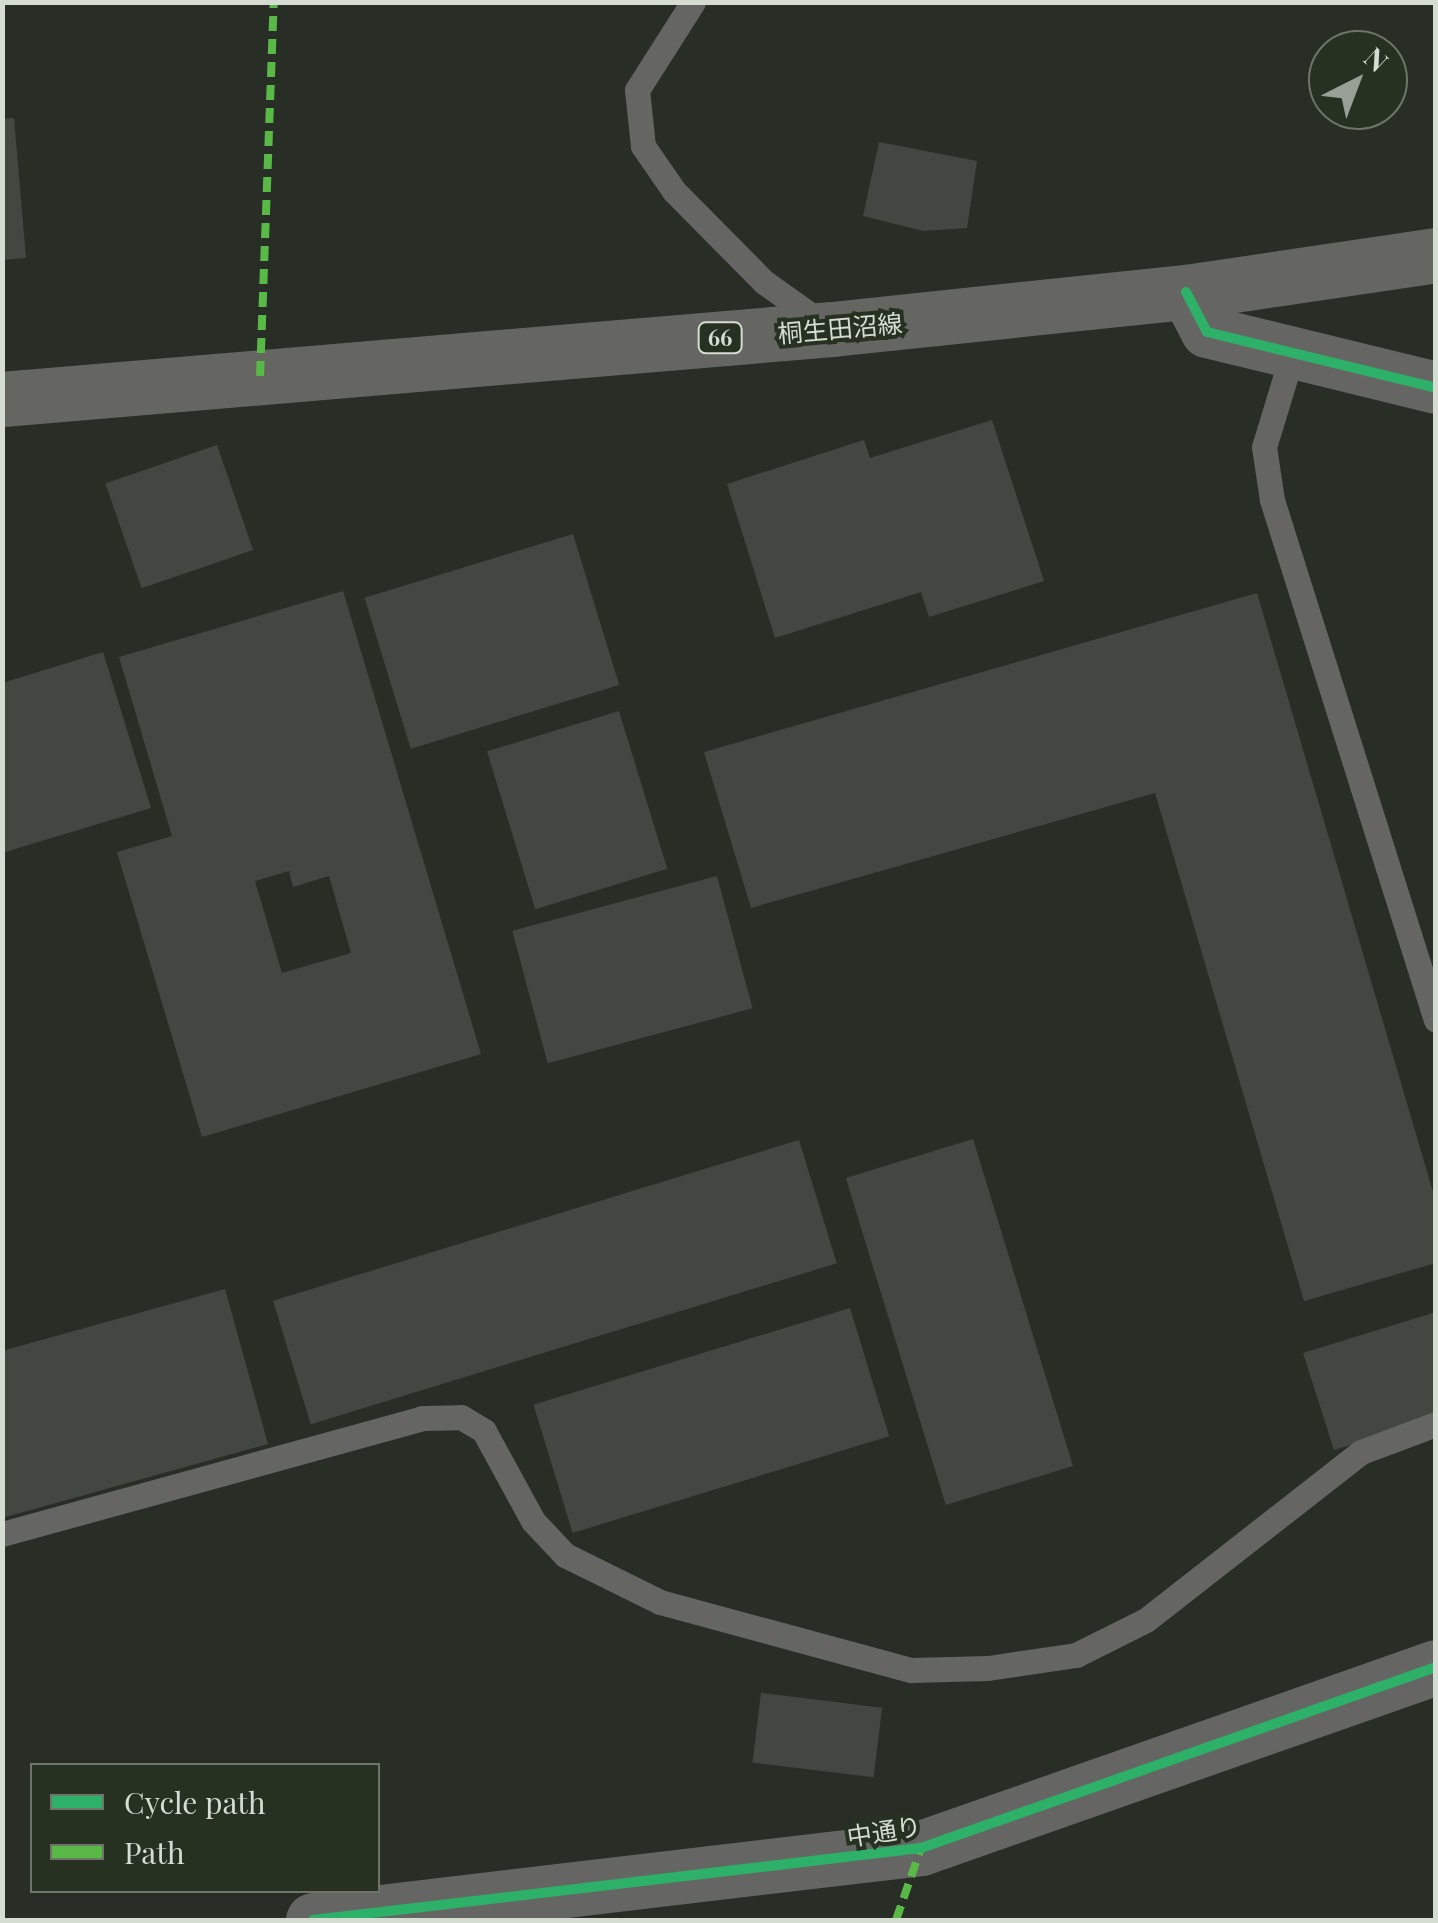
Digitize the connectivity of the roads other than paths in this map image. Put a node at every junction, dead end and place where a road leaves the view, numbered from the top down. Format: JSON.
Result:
{"nodes":[{"id":1,"x":692,"y":2,"type":"edge"},
{"id":2,"x":1436,"y":255,"type":"edge"},
{"id":3,"x":1186,"y":292,"type":"junction"},
{"id":4,"x":832,"y":329,"type":"junction"},
{"id":5,"x":1292,"y":355,"type":"junction"},
{"id":6,"x":1436,"y":388,"type":"edge"},
{"id":7,"x":2,"y":399,"type":"edge"},
{"id":8,"x":1436,"y":1020,"type":"edge"},
{"id":9,"x":1436,"y":1424,"type":"edge"},
{"id":10,"x":2,"y":1534,"type":"edge"},
{"id":11,"x":1436,"y":1667,"type":"edge"},
{"id":12,"x":312,"y":1920,"type":"edge"}],
"edges":[{"from":1,"to":4,"type":"lane"},
{"from":2,"to":3,"type":"main road","name":"桐生田沼線","number":"66"},
{"from":3,"to":4,"type":"main road","name":"桐生田沼線","number":"66"},
{"from":3,"to":5,"type":"street"},
{"from":4,"to":7,"type":"main road","name":"桐生田沼線","number":"66"},
{"from":5,"to":6,"type":"street"},
{"from":5,"to":8,"type":"lane"},
{"from":9,"to":10,"type":"lane"},
{"from":11,"to":12,"type":"street","name":"中通り"}]}
